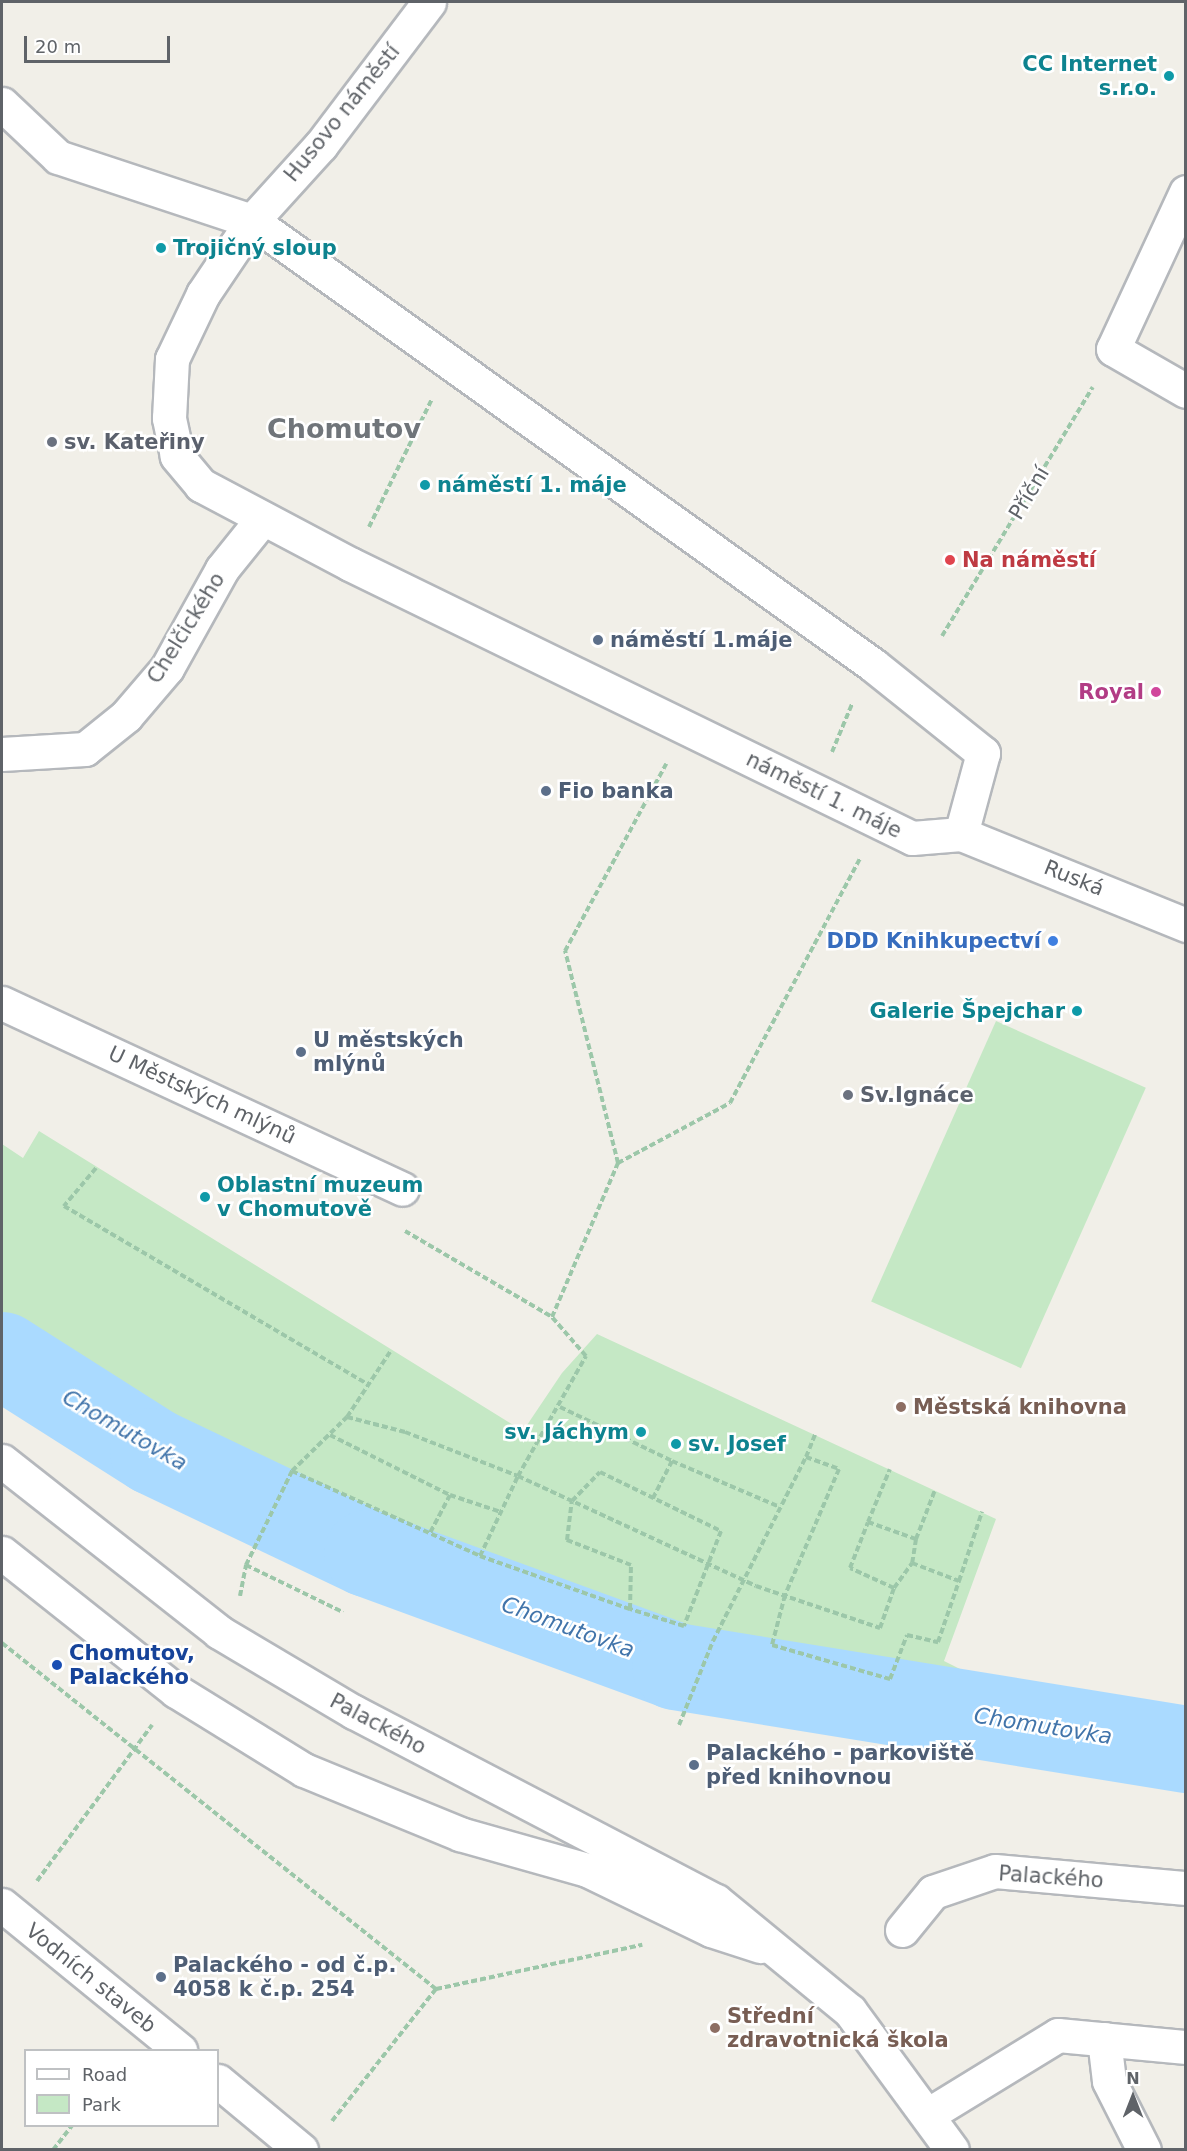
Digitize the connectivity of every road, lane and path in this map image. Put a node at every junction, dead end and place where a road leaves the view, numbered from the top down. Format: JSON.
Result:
{"nodes":[{"id":1,"x":429,"y":2,"type":"edge"},
{"id":2,"x":2,"y":104,"type":"edge"},
{"id":3,"x":1185,"y":192,"type":"edge"},
{"id":4,"x":252,"y":221,"type":"junction"},
{"id":5,"x":1113,"y":349,"type":"junction"},
{"id":6,"x":435,"y":392,"type":"dead end"},
{"id":7,"x":1185,"y":392,"type":"edge"},
{"id":8,"x":263,"y":518,"type":"junction"},
{"id":9,"x":363,"y":539,"type":"dead end"},
{"id":10,"x":942,"y":636,"type":"dead end"},
{"id":11,"x":855,"y":697,"type":"dead end"},
{"id":12,"x":2,"y":754,"type":"edge"},
{"id":13,"x":671,"y":754,"type":"dead end"},
{"id":14,"x":829,"y":759,"type":"dead end"},
{"id":15,"x":961,"y":834,"type":"junction"},
{"id":16,"x":865,"y":849,"type":"dead end"},
{"id":17,"x":1185,"y":925,"type":"edge"},
{"id":18,"x":2,"y":1003,"type":"edge"},
{"id":19,"x":618,"y":1164,"type":"junction"},
{"id":20,"x":96,"y":1168,"type":"dead end"},
{"id":21,"x":402,"y":1188,"type":"joint"},
{"id":22,"x":552,"y":1317,"type":"junction"},
{"id":23,"x":390,"y":1352,"type":"dead end"},
{"id":24,"x":368,"y":1384,"type":"junction"},
{"id":25,"x":560,"y":1407,"type":"junction"},
{"id":26,"x":347,"y":1417,"type":"junction"},
{"id":27,"x":330,"y":1435,"type":"junction"},
{"id":28,"x":815,"y":1435,"type":"dead end"},
{"id":29,"x":806,"y":1456,"type":"junction"},
{"id":30,"x":2,"y":1461,"type":"edge"},
{"id":31,"x":672,"y":1461,"type":"junction"},
{"id":32,"x":890,"y":1469,"type":"dead end"},
{"id":33,"x":292,"y":1471,"type":"junction"},
{"id":34,"x":518,"y":1476,"type":"junction"},
{"id":35,"x":935,"y":1490,"type":"dead end"},
{"id":36,"x":450,"y":1495,"type":"junction"},
{"id":37,"x":654,"y":1498,"type":"junction"},
{"id":38,"x":572,"y":1501,"type":"junction"},
{"id":39,"x":780,"y":1507,"type":"junction"},
{"id":40,"x":501,"y":1512,"type":"junction"},
{"id":41,"x":982,"y":1512,"type":"dead end"},
{"id":42,"x":868,"y":1522,"type":"junction"},
{"id":43,"x":430,"y":1533,"type":"junction"},
{"id":44,"x":916,"y":1539,"type":"junction"},
{"id":45,"x":2,"y":1553,"type":"edge"},
{"id":46,"x":480,"y":1556,"type":"junction"},
{"id":47,"x":912,"y":1563,"type":"junction"},
{"id":48,"x":709,"y":1564,"type":"junction"},
{"id":49,"x":246,"y":1565,"type":"junction"},
{"id":50,"x":743,"y":1580,"type":"junction"},
{"id":51,"x":959,"y":1581,"type":"junction"},
{"id":52,"x":894,"y":1588,"type":"junction"},
{"id":53,"x":785,"y":1595,"type":"junction"},
{"id":54,"x":630,"y":1609,"type":"junction"},
{"id":55,"x":343,"y":1612,"type":"dead end"},
{"id":56,"x":219,"y":1632,"type":"junction"},
{"id":57,"x":2,"y":1643,"type":"edge"},
{"id":58,"x":176,"y":1691,"type":"junction"},
{"id":59,"x":679,"y":1725,"type":"dead end"},
{"id":60,"x":136,"y":1746,"type":"junction"},
{"id":61,"x":1185,"y":1888,"type":"edge"},
{"id":62,"x":7,"y":1909,"type":"edge"},
{"id":63,"x":711,"y":1930,"type":"junction"},
{"id":64,"x":902,"y":1930,"type":"dead end"},
{"id":65,"x":776,"y":1951,"type":"junction"},
{"id":66,"x":436,"y":1989,"type":"junction"},
{"id":67,"x":1104,"y":2039,"type":"junction"},
{"id":68,"x":1185,"y":2048,"type":"edge"},
{"id":69,"x":179,"y":2049,"type":"edge"},
{"id":70,"x":219,"y":2082,"type":"edge"},
{"id":71,"x":929,"y":2114,"type":"junction"},
{"id":72,"x":71,"y":2127,"type":"edge"},
{"id":73,"x":313,"y":2141,"type":"edge"},
{"id":74,"x":53,"y":2150,"type":"edge"},
{"id":75,"x":952,"y":2150,"type":"edge"},
{"id":76,"x":1144,"y":2150,"type":"edge"}],
"edges":[{"from":1,"to":4,"type":"street","name":"Husovo náměstí"},
{"from":2,"to":4,"type":"street"},
{"from":3,"to":5,"type":"street"},
{"from":4,"to":8,"type":"street","name":"náměstí 1. máje"},
{"from":4,"to":15,"type":"street"},
{"from":5,"to":7,"type":"street"},
{"from":5,"to":10,"type":"path","name":"Příční"},
{"from":6,"to":9,"type":"path"},
{"from":8,"to":12,"type":"street","name":"Chelčického"},
{"from":8,"to":15,"type":"street","name":"náměstí 1. máje"},
{"from":11,"to":14,"type":"path"},
{"from":13,"to":19,"type":"path"},
{"from":15,"to":17,"type":"street","name":"Ruská"},
{"from":16,"to":19,"type":"path"},
{"from":18,"to":21,"type":"street","name":"U Městských mlýnů"},
{"from":19,"to":22,"type":"path"},
{"from":20,"to":24,"type":"path"},
{"from":21,"to":22,"type":"path"},
{"from":22,"to":25,"type":"path"},
{"from":23,"to":24,"type":"path"},
{"from":24,"to":26,"type":"path"},
{"from":25,"to":31,"type":"path"},
{"from":25,"to":34,"type":"path"},
{"from":26,"to":27,"type":"path"},
{"from":26,"to":34,"type":"path"},
{"from":27,"to":33,"type":"path"},
{"from":27,"to":36,"type":"path"},
{"from":28,"to":29,"type":"path"},
{"from":29,"to":39,"type":"path"},
{"from":29,"to":53,"type":"path"},
{"from":30,"to":56,"type":"street","name":"Palackého"},
{"from":31,"to":37,"type":"path"},
{"from":31,"to":39,"type":"path"},
{"from":32,"to":42,"type":"path"},
{"from":33,"to":43,"type":"path"},
{"from":33,"to":49,"type":"path"},
{"from":34,"to":38,"type":"path"},
{"from":34,"to":40,"type":"path"},
{"from":35,"to":44,"type":"path"},
{"from":36,"to":40,"type":"path"},
{"from":36,"to":43,"type":"path"},
{"from":37,"to":38,"type":"path"},
{"from":37,"to":48,"type":"path"},
{"from":38,"to":48,"type":"path"},
{"from":38,"to":54,"type":"path"},
{"from":39,"to":50,"type":"path"},
{"from":40,"to":46,"type":"path"},
{"from":41,"to":51,"type":"path"},
{"from":42,"to":44,"type":"path"},
{"from":42,"to":52,"type":"path"},
{"from":43,"to":46,"type":"path"},
{"from":44,"to":47,"type":"path"},
{"from":45,"to":58,"type":"street","name":"Palackého"},
{"from":46,"to":54,"type":"path"},
{"from":47,"to":51,"type":"path"},
{"from":47,"to":52,"type":"path"},
{"from":48,"to":50,"type":"path"},
{"from":48,"to":54,"type":"path"},
{"from":49,"to":55,"type":"path"},
{"from":49,"to":56,"type":"path"},
{"from":50,"to":53,"type":"path"},
{"from":50,"to":59,"type":"path"},
{"from":51,"to":53,"type":"path"},
{"from":52,"to":53,"type":"path"},
{"from":56,"to":65,"type":"street","name":"Palackého"},
{"from":57,"to":60,"type":"path"},
{"from":58,"to":60,"type":"path"},
{"from":58,"to":63,"type":"street","name":"Palackého"},
{"from":60,"to":62,"type":"path"},
{"from":60,"to":66,"type":"path"},
{"from":61,"to":64,"type":"street","name":"Palackého"},
{"from":62,"to":69,"type":"street","name":"Vodních staveb"},
{"from":63,"to":65,"type":"street","name":"Palackého"},
{"from":63,"to":66,"type":"path"},
{"from":65,"to":71,"type":"street","name":"Palackého"},
{"from":66,"to":73,"type":"path"},
{"from":67,"to":68,"type":"street"},
{"from":67,"to":71,"type":"street"},
{"from":67,"to":76,"type":"street"},
{"from":70,"to":73,"type":"street"},
{"from":71,"to":75,"type":"street","name":"Palackého"},
{"from":72,"to":74,"type":"path"}]}
